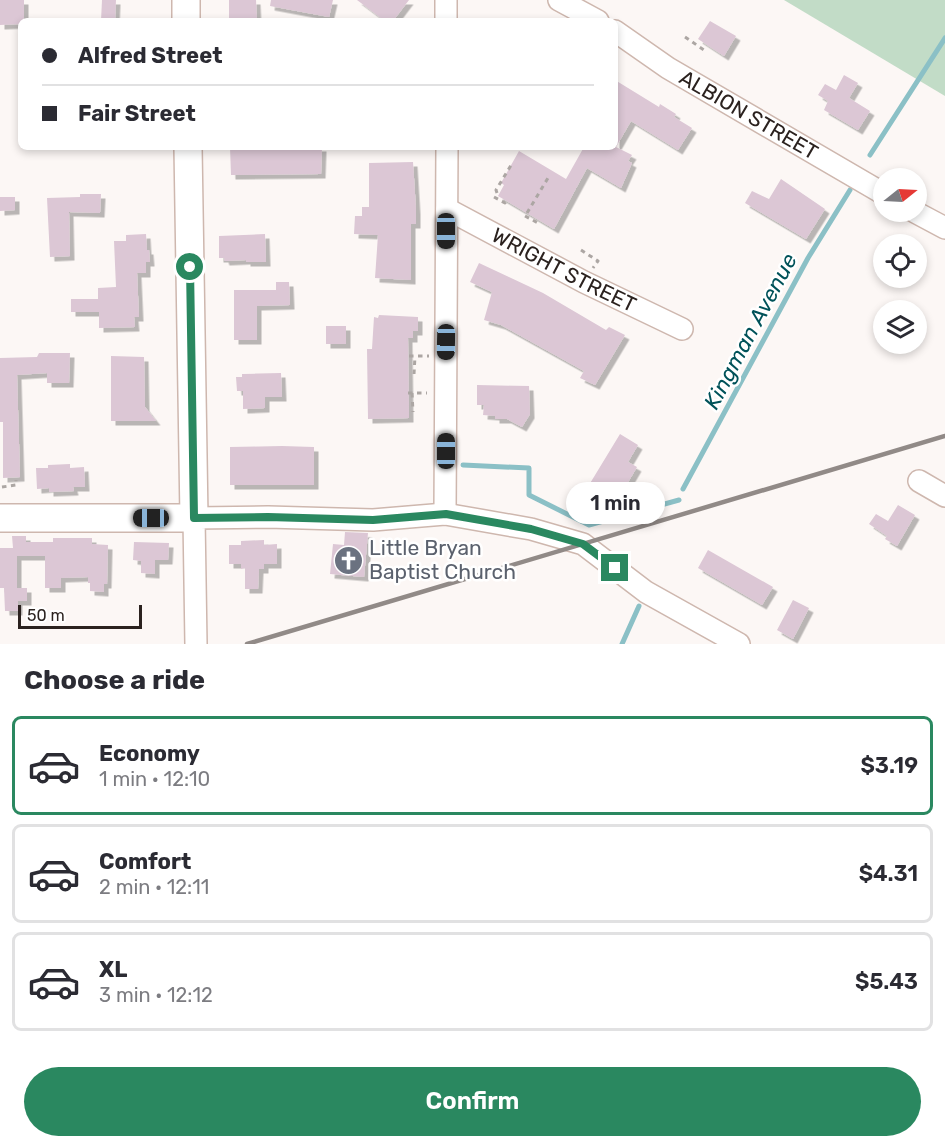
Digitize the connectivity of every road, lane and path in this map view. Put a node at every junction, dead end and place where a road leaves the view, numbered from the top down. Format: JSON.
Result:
{"nodes":[{"id":1,"x":186,"y":0,"type":"edge"},
{"id":2,"x":446,"y":0,"type":"edge"},
{"id":3,"x":559,"y":0,"type":"edge"},
{"id":4,"x":186,"y":18,"type":"edge"},
{"id":5,"x":447,"y":18,"type":"edge"},
{"id":6,"x":592,"y":18,"type":"edge"},
{"id":7,"x":618,"y":33,"type":"edge"},
{"id":8,"x":685,"y":37,"type":"dead end"},
{"id":9,"x":705,"y":48,"type":"dead end"},
{"id":10,"x":188,"y":150,"type":"edge"},
{"id":11,"x":447,"y":150,"type":"edge"},
{"id":12,"x":513,"y":162,"type":"dead end"},
{"id":13,"x":548,"y":178,"type":"dead end"},
{"id":14,"x":873,"y":188,"type":"edge"},
{"id":15,"x":507,"y":200,"type":"dead end"},
{"id":16,"x":447,"y":209,"type":"junction"},
{"id":17,"x":927,"y":218,"type":"edge"},
{"id":18,"x":540,"y":221,"type":"dead end"},
{"id":19,"x":945,"y":228,"type":"edge"},
{"id":20,"x":681,"y":329,"type":"dead end"},
{"id":21,"x":415,"y":356,"type":"dead end"},
{"id":22,"x":414,"y":374,"type":"dead end"},
{"id":23,"x":412,"y":393,"type":"dead end"},
{"id":24,"x":413,"y":412,"type":"dead end"},
{"id":25,"x":16,"y":480,"type":"dead end"},
{"id":26,"x":919,"y":481,"type":"dead end"},
{"id":27,"x":2,"y":487,"type":"edge"},
{"id":28,"x":945,"y":496,"type":"edge"},
{"id":29,"x":446,"y":514,"type":"junction"},
{"id":30,"x":0,"y":518,"type":"edge"},
{"id":31,"x":194,"y":518,"type":"junction"},
{"id":32,"x":196,"y":644,"type":"edge"},
{"id":33,"x":739,"y":644,"type":"edge"}],
"edges":[{"from":1,"to":4,"type":"main road"},
{"from":2,"to":5,"type":"street"},
{"from":3,"to":6,"type":"street"},
{"from":7,"to":14,"type":"street","name":"ALBION STREET"},
{"from":8,"to":9,"type":"path"},
{"from":10,"to":31,"type":"main road"},
{"from":11,"to":16,"type":"street"},
{"from":12,"to":15,"type":"path"},
{"from":13,"to":18,"type":"path"},
{"from":16,"to":20,"type":"street","name":"WRIGHT STREET"},
{"from":16,"to":29,"type":"street"},
{"from":17,"to":19,"type":"street"},
{"from":21,"to":22,"type":"path"},
{"from":23,"to":24,"type":"path"},
{"from":25,"to":27,"type":"path"},
{"from":26,"to":28,"type":"street"},
{"from":29,"to":31,"type":"street"},
{"from":29,"to":33,"type":"street"},
{"from":30,"to":31,"type":"main road"},
{"from":31,"to":32,"type":"street"}]}
